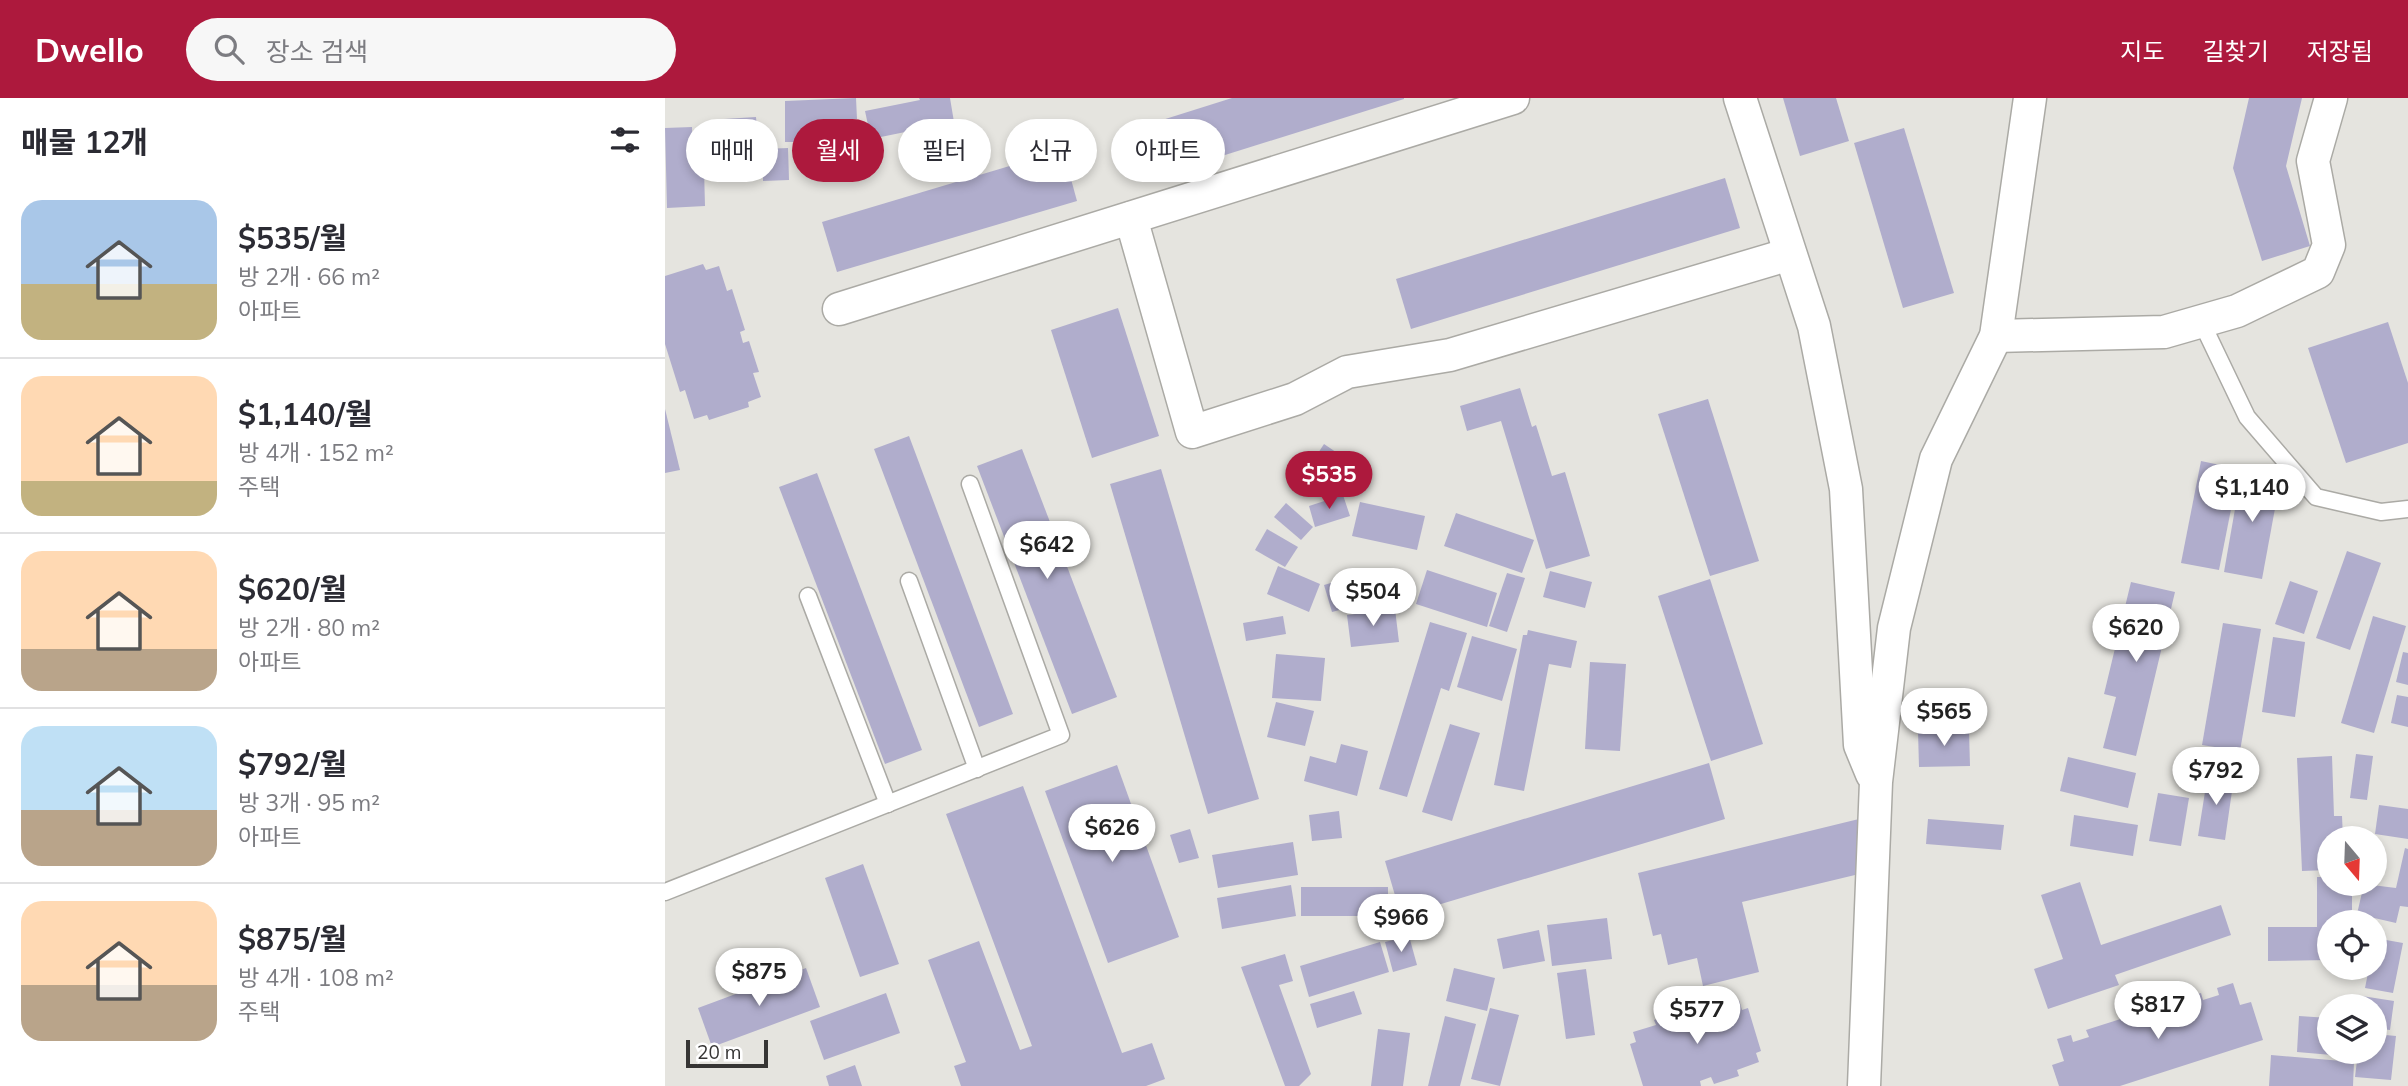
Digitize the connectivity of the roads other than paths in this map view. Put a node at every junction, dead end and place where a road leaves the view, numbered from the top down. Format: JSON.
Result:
{"nodes":[{"id":1,"x":1513,"y":98,"type":"edge"},
{"id":2,"x":1740,"y":98,"type":"edge"},
{"id":3,"x":2030,"y":98,"type":"edge"},
{"id":4,"x":2331,"y":98,"type":"edge"},
{"id":5,"x":1131,"y":218,"type":"junction"},
{"id":6,"x":1790,"y":254,"type":"junction"},
{"id":7,"x":839,"y":309,"type":"dead end"},
{"id":8,"x":2201,"y":321,"type":"junction"},
{"id":9,"x":1996,"y":336,"type":"junction"},
{"id":10,"x":970,"y":484,"type":"dead end"},
{"id":11,"x":2408,"y":509,"type":"edge"},
{"id":12,"x":909,"y":581,"type":"dead end"},
{"id":13,"x":808,"y":596,"type":"dead end"},
{"id":14,"x":977,"y":769,"type":"junction"},
{"id":15,"x":1876,"y":782,"type":"junction"},
{"id":16,"x":888,"y":804,"type":"junction"},
{"id":17,"x":665,"y":892,"type":"edge"},
{"id":18,"x":1864,"y":1086,"type":"edge"}],
"edges":[{"from":1,"to":5,"type":"street"},
{"from":2,"to":6,"type":"street"},
{"from":3,"to":9,"type":"street"},
{"from":4,"to":8,"type":"street"},
{"from":5,"to":6,"type":"street"},
{"from":5,"to":7,"type":"street"},
{"from":6,"to":15,"type":"street"},
{"from":8,"to":9,"type":"street"},
{"from":8,"to":11,"type":"lane"},
{"from":9,"to":15,"type":"street"},
{"from":10,"to":14,"type":"lane"},
{"from":12,"to":14,"type":"lane"},
{"from":13,"to":16,"type":"lane"},
{"from":14,"to":16,"type":"lane"},
{"from":15,"to":18,"type":"street"},
{"from":16,"to":17,"type":"lane"}]}
